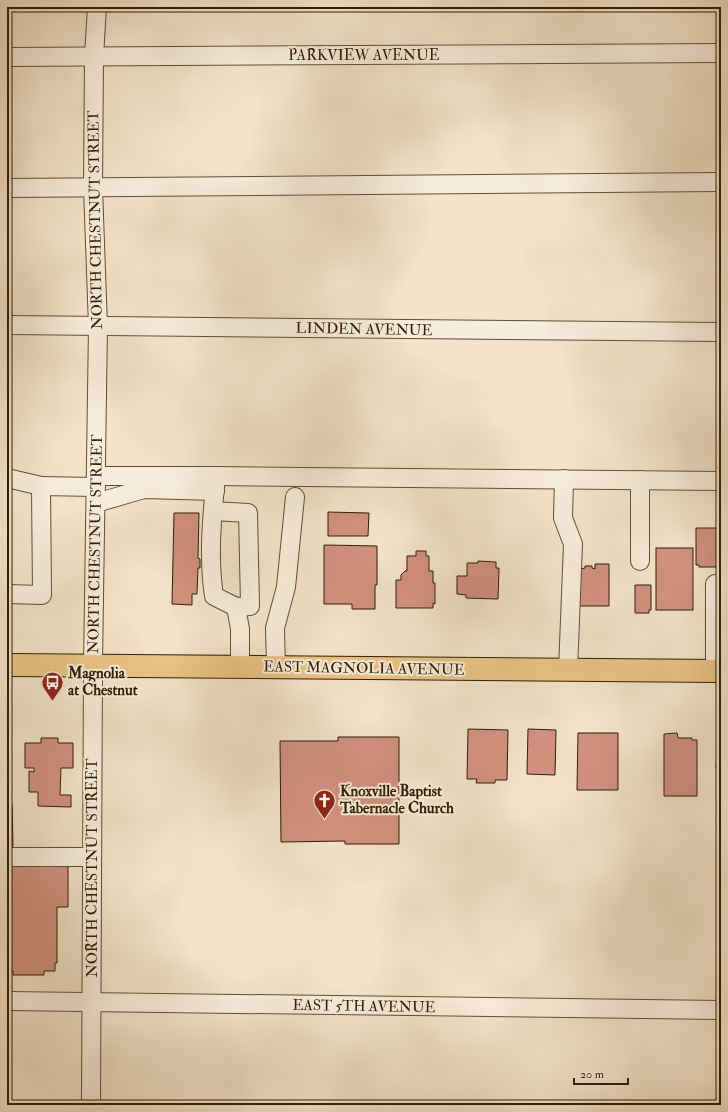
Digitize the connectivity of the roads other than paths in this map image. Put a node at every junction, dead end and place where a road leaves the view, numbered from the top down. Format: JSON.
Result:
{"nodes":[{"id":1,"x":97,"y":7,"type":"edge"},
{"id":2,"x":721,"y":53,"type":"edge"},
{"id":3,"x":94,"y":56,"type":"junction"},
{"id":4,"x":7,"y":57,"type":"edge"},
{"id":5,"x":721,"y":182,"type":"edge"},
{"id":6,"x":7,"y":188,"type":"edge"},
{"id":7,"x":93,"y":188,"type":"junction"},
{"id":8,"x":7,"y":325,"type":"edge"},
{"id":9,"x":98,"y":326,"type":"junction"},
{"id":10,"x":721,"y":332,"type":"edge"},
{"id":11,"x":8,"y":478,"type":"edge"},
{"id":12,"x":564,"y":479,"type":"junction"},
{"id":13,"x":640,"y":480,"type":"junction"},
{"id":14,"x":721,"y":481,"type":"edge"},
{"id":15,"x":145,"y":483,"type":"junction"},
{"id":16,"x":215,"y":484,"type":"junction"},
{"id":17,"x":41,"y":486,"type":"junction"},
{"id":18,"x":96,"y":488,"type":"junction"},
{"id":19,"x":295,"y":496,"type":"dead end"},
{"id":20,"x":213,"y":511,"type":"junction"},
{"id":21,"x":640,"y":561,"type":"dead end"},
{"id":22,"x":721,"y":584,"type":"edge"},
{"id":23,"x":7,"y":594,"type":"edge"},
{"id":24,"x":236,"y":607,"type":"junction"},
{"id":25,"x":718,"y":607,"type":"edge"},
{"id":26,"x":718,"y":630,"type":"edge"},
{"id":27,"x":7,"y":665,"type":"edge"},
{"id":28,"x":93,"y":666,"type":"junction"},
{"id":29,"x":240,"y":667,"type":"junction"},
{"id":30,"x":276,"y":667,"type":"junction"},
{"id":31,"x":568,"y":670,"type":"junction"},
{"id":32,"x":718,"y":671,"type":"edge"},
{"id":33,"x":7,"y":857,"type":"edge"},
{"id":34,"x":92,"y":857,"type":"junction"},
{"id":35,"x":7,"y":1001,"type":"edge"},
{"id":36,"x":92,"y":1003,"type":"junction"},
{"id":37,"x":721,"y":1010,"type":"edge"},
{"id":38,"x":91,"y":1105,"type":"edge"}],
"edges":[{"from":1,"to":3,"type":"street","name":"NORTH CHESTNUT STREET"},
{"from":2,"to":3,"type":"street","name":"PARKVIEW AVENUE"},
{"from":3,"to":4,"type":"street","name":"PARKVIEW AVENUE"},
{"from":3,"to":7,"type":"street","name":"NORTH CHESTNUT STREET"},
{"from":5,"to":7,"type":"street"},
{"from":6,"to":7,"type":"street"},
{"from":7,"to":9,"type":"street","name":"NORTH CHESTNUT STREET"},
{"from":8,"to":9,"type":"street","name":"LINDEN AVENUE"},
{"from":9,"to":10,"type":"street","name":"LINDEN AVENUE"},
{"from":9,"to":18,"type":"street","name":"NORTH CHESTNUT STREET"},
{"from":11,"to":17,"type":"street"},
{"from":12,"to":13,"type":"street"},
{"from":12,"to":16,"type":"street"},
{"from":12,"to":31,"type":"street"},
{"from":13,"to":14,"type":"street"},
{"from":13,"to":21,"type":"street"},
{"from":15,"to":16,"type":"street"},
{"from":15,"to":18,"type":"street"},
{"from":15,"to":18,"type":"street"},
{"from":16,"to":20,"type":"street"},
{"from":17,"to":18,"type":"street"},
{"from":17,"to":23,"type":"street"},
{"from":18,"to":28,"type":"street","name":"NORTH CHESTNUT STREET"},
{"from":19,"to":30,"type":"street"},
{"from":20,"to":24,"type":"street"},
{"from":20,"to":24,"type":"street"},
{"from":22,"to":25,"type":"street"},
{"from":24,"to":29,"type":"street"},
{"from":25,"to":26,"type":"street"},
{"from":26,"to":32,"type":"street"},
{"from":27,"to":28,"type":"main road","name":"EAST MAGNOLIA AVENUE"},
{"from":28,"to":29,"type":"main road","name":"EAST MAGNOLIA AVENUE"},
{"from":28,"to":34,"type":"street","name":"NORTH CHESTNUT STREET"},
{"from":29,"to":30,"type":"main road","name":"EAST MAGNOLIA AVENUE"},
{"from":30,"to":31,"type":"main road","name":"EAST MAGNOLIA AVENUE"},
{"from":31,"to":32,"type":"main road","name":"EAST MAGNOLIA AVENUE"},
{"from":33,"to":34,"type":"street"},
{"from":34,"to":36,"type":"street","name":"NORTH CHESTNUT STREET"},
{"from":35,"to":36,"type":"street","name":"EAST 5TH AVENUE"},
{"from":36,"to":37,"type":"street","name":"EAST 5TH AVENUE"},
{"from":36,"to":38,"type":"street","name":"NORTH CHESTNUT STREET"}]}
